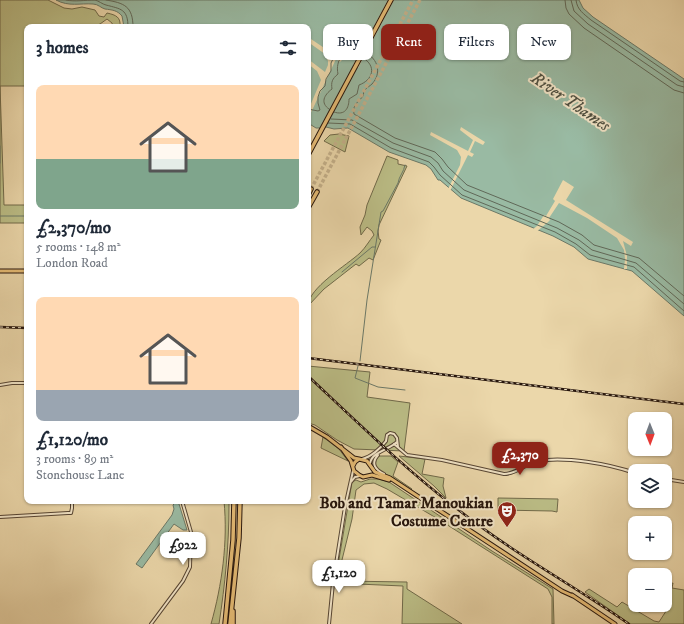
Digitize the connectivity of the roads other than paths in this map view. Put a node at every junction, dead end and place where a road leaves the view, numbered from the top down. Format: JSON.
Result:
{"nodes":[{"id":1,"x":391,"y":0,"type":"edge"},
{"id":2,"x":311,"y":149,"type":"edge"},
{"id":3,"x":316,"y":192,"type":"tunnel mouth"},
{"id":4,"x":311,"y":202,"type":"edge"},
{"id":5,"x":0,"y":271,"type":"edge"},
{"id":6,"x":24,"y":271,"type":"edge"},
{"id":7,"x":24,"y":383,"type":"edge"},
{"id":8,"x":0,"y":385,"type":"edge"},
{"id":9,"x":311,"y":427,"type":"edge"},
{"id":10,"x":386,"y":441,"type":"junction"},
{"id":11,"x":397,"y":442,"type":"junction"},
{"id":12,"x":393,"y":445,"type":"junction"},
{"id":13,"x":341,"y":447,"type":"junction"},
{"id":14,"x":399,"y":448,"type":"junction"},
{"id":15,"x":382,"y":452,"type":"junction"},
{"id":16,"x":360,"y":459,"type":"junction"},
{"id":17,"x":371,"y":465,"type":"junction"},
{"id":18,"x":353,"y":468,"type":"junction"},
{"id":19,"x":628,"y":471,"type":"edge"},
{"id":20,"x":362,"y":476,"type":"junction"},
{"id":21,"x":367,"y":476,"type":"junction"},
{"id":22,"x":386,"y":477,"type":"junction"},
{"id":23,"x":672,"y":480,"type":"edge"},
{"id":24,"x":392,"y":481,"type":"junction"},
{"id":25,"x":684,"y":482,"type":"edge"},
{"id":26,"x":350,"y":483,"type":"junction"},
{"id":27,"x":72,"y":504,"type":"edge"},
{"id":28,"x":183,"y":504,"type":"edge"},
{"id":29,"x":234,"y":504,"type":"edge"},
{"id":30,"x":240,"y":504,"type":"edge"},
{"id":31,"x":0,"y":517,"type":"edge"},
{"id":32,"x":151,"y":624,"type":"edge"},
{"id":33,"x":224,"y":624,"type":"edge"},
{"id":34,"x":231,"y":624,"type":"edge"},
{"id":35,"x":329,"y":624,"type":"edge"},
{"id":36,"x":615,"y":624,"type":"edge"}],
"edges":[{"from":1,"to":2,"type":"highway"},
{"from":3,"to":4,"type":"highway"},
{"from":5,"to":6,"type":"main road"},
{"from":7,"to":8,"type":"street"},
{"from":9,"to":13,"type":"main road"},
{"from":10,"to":11,"type":"street"},
{"from":10,"to":12,"type":"street"},
{"from":10,"to":16,"type":"street"},
{"from":11,"to":12,"type":"street"},
{"from":11,"to":14,"type":"street"},
{"from":12,"to":14,"type":"street"},
{"from":12,"to":15,"type":"street"},
{"from":13,"to":16,"type":"main road"},
{"from":13,"to":18,"type":"main road"},
{"from":14,"to":19,"type":"street"},
{"from":15,"to":17,"type":"street"},
{"from":15,"to":22,"type":"street"},
{"from":16,"to":17,"type":"main road"},
{"from":16,"to":18,"type":"main road"},
{"from":17,"to":21,"type":"main road"},
{"from":17,"to":22,"type":"main road"},
{"from":18,"to":20,"type":"main road"},
{"from":18,"to":26,"type":"street"},
{"from":20,"to":21,"type":"main road"},
{"from":20,"to":26,"type":"street"},
{"from":21,"to":24,"type":"main road"},
{"from":22,"to":24,"type":"main road"},
{"from":23,"to":25,"type":"street"},
{"from":24,"to":36,"type":"main road"},
{"from":26,"to":35,"type":"street"},
{"from":27,"to":31,"type":"street"},
{"from":28,"to":32,"type":"street"},
{"from":29,"to":33,"type":"highway"},
{"from":30,"to":34,"type":"highway"}]}
